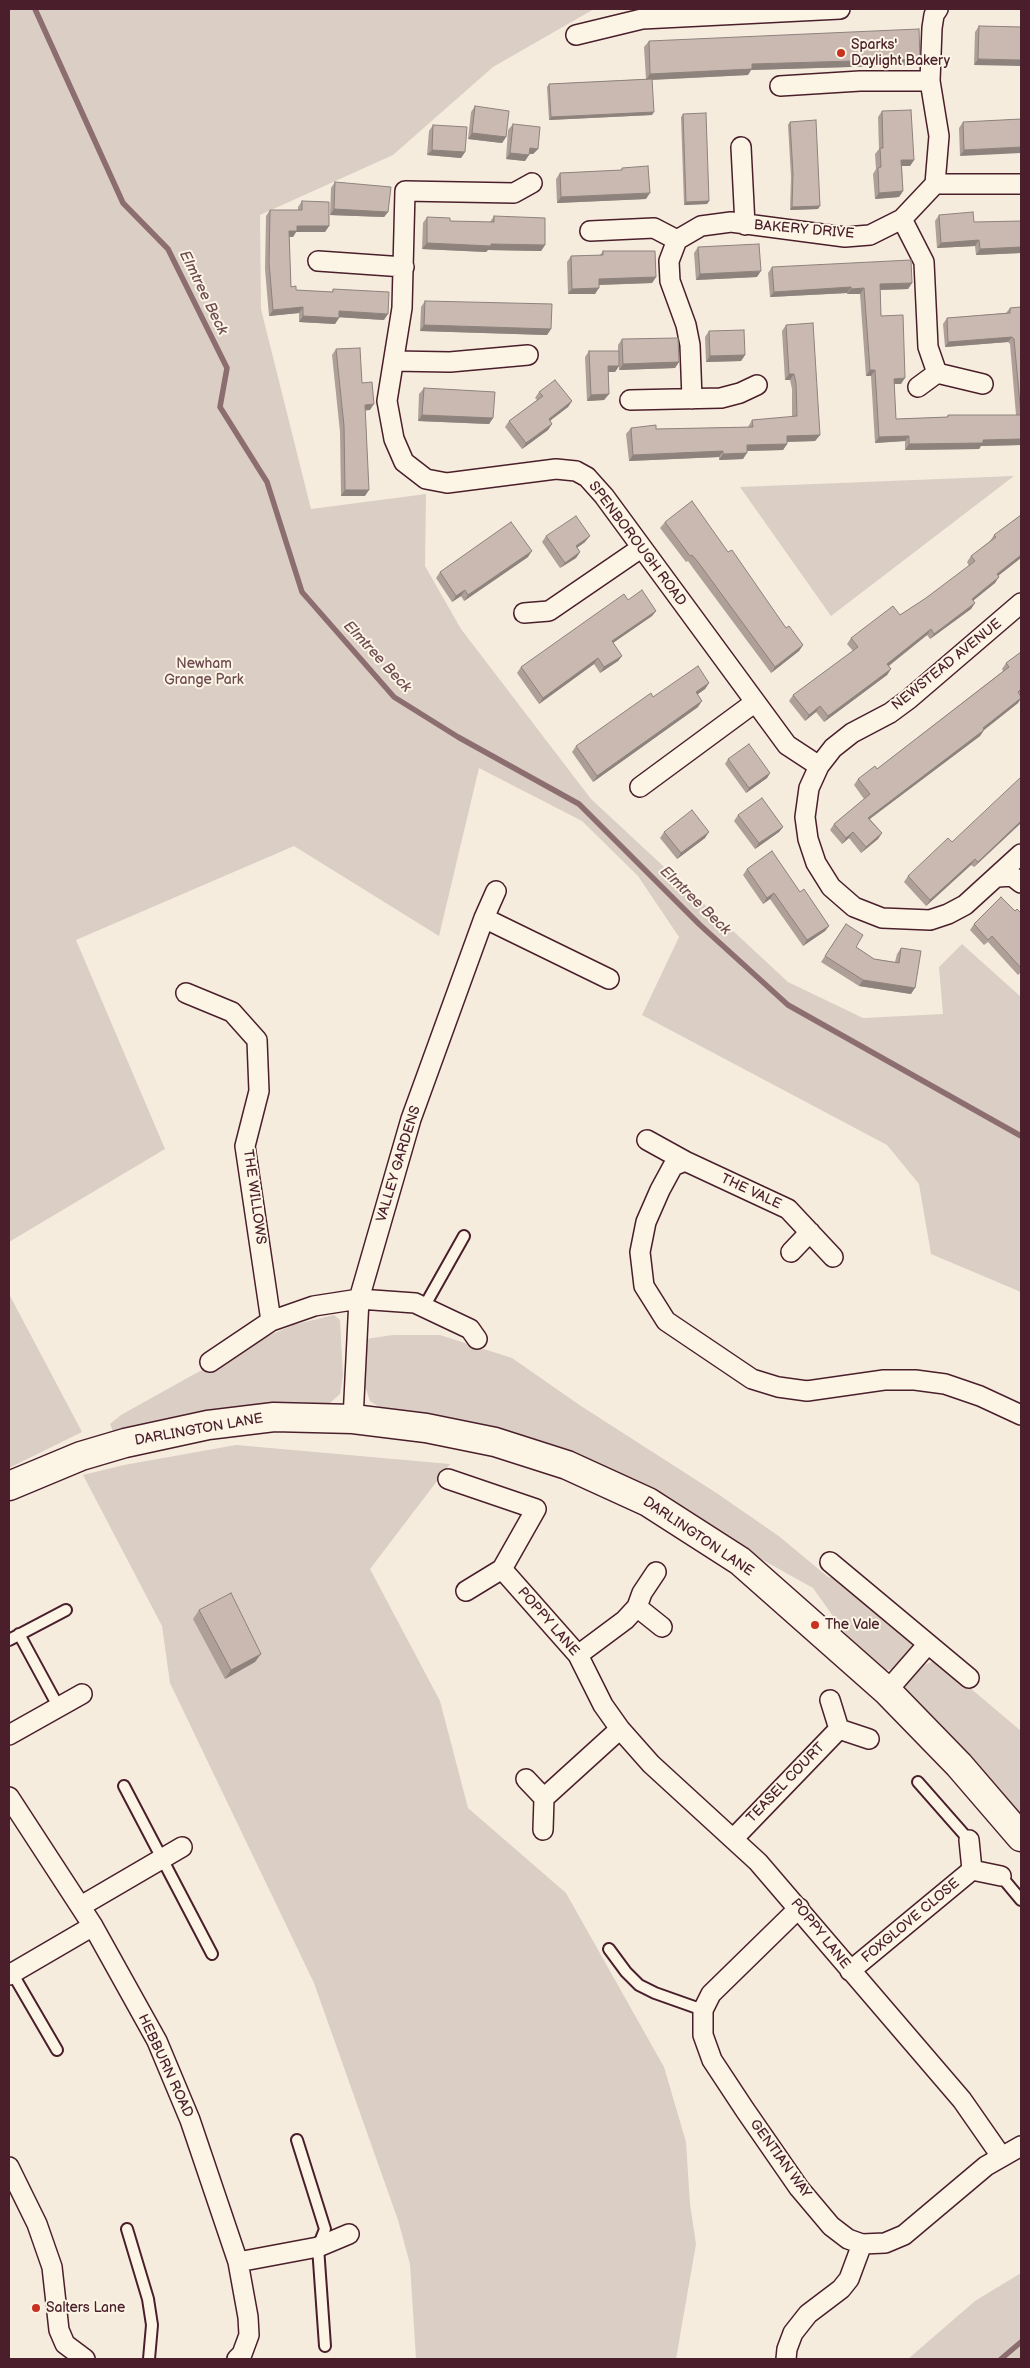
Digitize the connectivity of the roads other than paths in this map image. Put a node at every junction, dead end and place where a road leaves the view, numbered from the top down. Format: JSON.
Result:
{"nodes":[{"id":1,"x":840,"y":9,"type":"edge"},
{"id":2,"x":938,"y":9,"type":"edge"},
{"id":3,"x":576,"y":35,"type":"dead end"},
{"id":4,"x":930,"y":81,"type":"junction"},
{"id":5,"x":780,"y":86,"type":"dead end"},
{"id":6,"x":741,"y":147,"type":"dead end"},
{"id":7,"x":532,"y":183,"type":"dead end"},
{"id":8,"x":934,"y":184,"type":"junction"},
{"id":9,"x":1021,"y":184,"type":"edge"},
{"id":10,"x":902,"y":219,"type":"junction"},
{"id":11,"x":745,"y":225,"type":"junction"},
{"id":12,"x":590,"y":231,"type":"dead end"},
{"id":13,"x":677,"y":240,"type":"junction"},
{"id":14,"x":318,"y":261,"type":"dead end"},
{"id":15,"x":404,"y":267,"type":"junction"},
{"id":16,"x":528,"y":355,"type":"dead end"},
{"id":17,"x":394,"y":361,"type":"junction"},
{"id":18,"x":937,"y":372,"type":"junction"},
{"id":19,"x":983,"y":384,"type":"dead end"},
{"id":20,"x":757,"y":385,"type":"dead end"},
{"id":21,"x":918,"y":387,"type":"dead end"},
{"id":22,"x":692,"y":399,"type":"junction"},
{"id":23,"x":630,"y":400,"type":"dead end"},
{"id":24,"x":641,"y":548,"type":"junction"},
{"id":25,"x":1021,"y":604,"type":"edge"},
{"id":26,"x":524,"y":613,"type":"dead end"},
{"id":27,"x":754,"y":703,"type":"junction"},
{"id":28,"x":820,"y":766,"type":"junction"},
{"id":29,"x":640,"y":787,"type":"dead end"},
{"id":30,"x":1021,"y":854,"type":"edge"},
{"id":31,"x":998,"y":877,"type":"junction"},
{"id":32,"x":1021,"y":883,"type":"edge"},
{"id":33,"x":496,"y":891,"type":"dead end"},
{"id":34,"x":484,"y":918,"type":"junction"},
{"id":35,"x":609,"y":979,"type":"dead end"},
{"id":36,"x":186,"y":993,"type":"dead end"},
{"id":37,"x":647,"y":1140,"type":"dead end"},
{"id":38,"x":685,"y":1161,"type":"junction"},
{"id":39,"x":810,"y":1232,"type":"junction"},
{"id":40,"x":464,"y":1236,"type":"dead end"},
{"id":41,"x":791,"y":1252,"type":"dead end"},
{"id":42,"x":833,"y":1257,"type":"dead end"},
{"id":43,"x":359,"y":1298,"type":"junction"},
{"id":44,"x":424,"y":1307,"type":"junction"},
{"id":45,"x":271,"y":1321,"type":"junction"},
{"id":46,"x":477,"y":1339,"type":"dead end"},
{"id":47,"x":210,"y":1362,"type":"dead end"},
{"id":48,"x":1021,"y":1415,"type":"edge"},
{"id":49,"x":353,"y":1419,"type":"junction"},
{"id":50,"x":448,"y":1479,"type":"dead end"},
{"id":51,"x":9,"y":1486,"type":"edge"},
{"id":52,"x":830,"y":1562,"type":"dead end"},
{"id":53,"x":502,"y":1569,"type":"junction"},
{"id":54,"x":656,"y":1572,"type":"dead end"},
{"id":55,"x":466,"y":1591,"type":"dead end"},
{"id":56,"x":636,"y":1607,"type":"junction"},
{"id":57,"x":66,"y":1610,"type":"dead end"},
{"id":58,"x":662,"y":1627,"type":"dead end"},
{"id":59,"x":19,"y":1634,"type":"junction"},
{"id":60,"x":9,"y":1640,"type":"edge"},
{"id":61,"x":928,"y":1644,"type":"junction"},
{"id":62,"x":578,"y":1655,"type":"junction"},
{"id":63,"x":969,"y":1678,"type":"dead end"},
{"id":64,"x":887,"y":1691,"type":"junction"},
{"id":65,"x":82,"y":1694,"type":"dead end"},
{"id":66,"x":830,"y":1700,"type":"dead end"},
{"id":67,"x":58,"y":1706,"type":"junction"},
{"id":68,"x":839,"y":1729,"type":"junction"},
{"id":69,"x":620,"y":1730,"type":"junction"},
{"id":70,"x":9,"y":1735,"type":"edge"},
{"id":71,"x":869,"y":1739,"type":"dead end"},
{"id":72,"x":526,"y":1779,"type":"dead end"},
{"id":73,"x":918,"y":1782,"type":"dead end"},
{"id":74,"x":124,"y":1786,"type":"dead end"},
{"id":75,"x":9,"y":1797,"type":"edge"},
{"id":76,"x":544,"y":1798,"type":"junction"},
{"id":77,"x":543,"y":1830,"type":"dead end"},
{"id":78,"x":1021,"y":1837,"type":"edge"},
{"id":79,"x":734,"y":1838,"type":"junction"},
{"id":80,"x":969,"y":1840,"type":"joint"},
{"id":81,"x":182,"y":1847,"type":"dead end"},
{"id":82,"x":162,"y":1858,"type":"junction"},
{"id":83,"x":972,"y":1870,"type":"junction"},
{"id":84,"x":1001,"y":1876,"type":"joint"},
{"id":85,"x":1021,"y":1900,"type":"edge"},
{"id":86,"x":81,"y":1906,"type":"junction"},
{"id":87,"x":799,"y":1908,"type":"junction"},
{"id":88,"x":93,"y":1926,"type":"junction"},
{"id":89,"x":608,"y":1949,"type":"dead end"},
{"id":90,"x":212,"y":1954,"type":"dead end"},
{"id":91,"x":10,"y":1971,"type":"edge"},
{"id":92,"x":850,"y":1971,"type":"junction"},
{"id":93,"x":702,"y":2010,"type":"junction"},
{"id":94,"x":57,"y":2050,"type":"dead end"},
{"id":95,"x":297,"y":2140,"type":"dead end"},
{"id":96,"x":1021,"y":2146,"type":"edge"},
{"id":97,"x":1001,"y":2156,"type":"junction"},
{"id":98,"x":9,"y":2167,"type":"edge"},
{"id":99,"x":127,"y":2229,"type":"dead end"},
{"id":100,"x":349,"y":2234,"type":"dead end"},
{"id":101,"x":862,"y":2244,"type":"junction"},
{"id":102,"x":318,"y":2247,"type":"junction"},
{"id":103,"x":238,"y":2262,"type":"junction"},
{"id":104,"x":325,"y":2346,"type":"dead end"},
{"id":105,"x":84,"y":2359,"type":"edge"},
{"id":106,"x":149,"y":2359,"type":"edge"},
{"id":107,"x":237,"y":2359,"type":"edge"},
{"id":108,"x":786,"y":2359,"type":"edge"}],
"edges":[{"from":1,"to":3,"type":"street"},
{"from":2,"to":4,"type":"street"},
{"from":4,"to":5,"type":"street"},
{"from":4,"to":8,"type":"street"},
{"from":6,"to":11,"type":"street","name":"BAKERY DRIVE"},
{"from":7,"to":15,"type":"street","name":"SPENBOROUGH ROAD"},
{"from":8,"to":9,"type":"street"},
{"from":8,"to":10,"type":"street","name":"BAKERY DRIVE"},
{"from":10,"to":11,"type":"street","name":"BAKERY DRIVE"},
{"from":10,"to":18,"type":"street"},
{"from":11,"to":13,"type":"street","name":"BAKERY DRIVE"},
{"from":12,"to":13,"type":"street"},
{"from":13,"to":22,"type":"street"},
{"from":14,"to":15,"type":"street"},
{"from":15,"to":17,"type":"street","name":"SPENBOROUGH ROAD"},
{"from":16,"to":17,"type":"street"},
{"from":17,"to":24,"type":"street","name":"SPENBOROUGH ROAD"},
{"from":18,"to":19,"type":"street"},
{"from":18,"to":21,"type":"street"},
{"from":20,"to":22,"type":"street"},
{"from":22,"to":23,"type":"street"},
{"from":24,"to":26,"type":"street"},
{"from":24,"to":27,"type":"street","name":"SPENBOROUGH ROAD"},
{"from":25,"to":28,"type":"street","name":"NEWSTEAD AVENUE"},
{"from":27,"to":28,"type":"street","name":"SPENBOROUGH ROAD"},
{"from":27,"to":29,"type":"street"},
{"from":28,"to":31,"type":"street","name":"NEWSTEAD AVENUE"},
{"from":30,"to":31,"type":"street","name":"NEWSTEAD AVENUE"},
{"from":31,"to":32,"type":"street"},
{"from":33,"to":34,"type":"street","name":"VALLEY GARDENS"},
{"from":34,"to":35,"type":"street"},
{"from":34,"to":43,"type":"street","name":"VALLEY GARDENS"},
{"from":36,"to":45,"type":"street","name":"THE WILLOWS"},
{"from":37,"to":38,"type":"street","name":"THE VALE"},
{"from":38,"to":39,"type":"street","name":"THE VALE"},
{"from":38,"to":48,"type":"street"},
{"from":39,"to":41,"type":"street"},
{"from":39,"to":42,"type":"street","name":"THE VALE"},
{"from":40,"to":44,"type":"lane"},
{"from":43,"to":44,"type":"street"},
{"from":43,"to":45,"type":"street"},
{"from":43,"to":49,"type":"street","name":"VALLEY GARDENS"},
{"from":44,"to":46,"type":"street"},
{"from":45,"to":47,"type":"street"},
{"from":49,"to":51,"type":"street","name":"DARLINGTON LANE"},
{"from":49,"to":64,"type":"street","name":"DARLINGTON LANE"},
{"from":50,"to":53,"type":"street"},
{"from":52,"to":61,"type":"street"},
{"from":53,"to":55,"type":"street"},
{"from":53,"to":62,"type":"street","name":"POPPY LANE"},
{"from":54,"to":56,"type":"street"},
{"from":56,"to":58,"type":"street"},
{"from":56,"to":62,"type":"street"},
{"from":57,"to":59,"type":"lane"},
{"from":59,"to":60,"type":"lane"},
{"from":59,"to":67,"type":"lane"},
{"from":61,"to":63,"type":"street"},
{"from":61,"to":64,"type":"street"},
{"from":62,"to":69,"type":"street","name":"POPPY LANE"},
{"from":64,"to":78,"type":"street","name":"DARLINGTON LANE"},
{"from":65,"to":67,"type":"street"},
{"from":66,"to":68,"type":"street"},
{"from":67,"to":70,"type":"street"},
{"from":68,"to":71,"type":"street"},
{"from":68,"to":79,"type":"street","name":"TEASEL COURT"},
{"from":69,"to":76,"type":"street"},
{"from":69,"to":79,"type":"street","name":"POPPY LANE"},
{"from":72,"to":76,"type":"street"},
{"from":73,"to":80,"type":"lane"},
{"from":74,"to":82,"type":"lane"},
{"from":75,"to":86,"type":"street","name":"HEBBURN ROAD"},
{"from":76,"to":77,"type":"street"},
{"from":79,"to":87,"type":"street","name":"POPPY LANE"},
{"from":80,"to":83,"type":"street","name":"FOXGLOVE CLOSE"},
{"from":81,"to":82,"type":"street"},
{"from":82,"to":86,"type":"street"},
{"from":82,"to":90,"type":"lane"},
{"from":83,"to":84,"type":"street","name":"FOXGLOVE CLOSE"},
{"from":83,"to":92,"type":"street","name":"FOXGLOVE CLOSE"},
{"from":84,"to":85,"type":"lane"},
{"from":86,"to":88,"type":"street","name":"HEBBURN ROAD"},
{"from":87,"to":92,"type":"street","name":"POPPY LANE"},
{"from":87,"to":93,"type":"street"},
{"from":88,"to":91,"type":"street"},
{"from":88,"to":103,"type":"street","name":"HEBBURN ROAD"},
{"from":89,"to":93,"type":"lane"},
{"from":91,"to":94,"type":"lane"},
{"from":92,"to":97,"type":"street","name":"POPPY LANE"},
{"from":93,"to":101,"type":"street","name":"GENTIAN WAY"},
{"from":95,"to":102,"type":"lane"},
{"from":96,"to":97,"type":"street"},
{"from":97,"to":101,"type":"street"},
{"from":98,"to":105,"type":"street"},
{"from":99,"to":106,"type":"lane"},
{"from":100,"to":102,"type":"street"},
{"from":101,"to":108,"type":"street"},
{"from":102,"to":103,"type":"street"},
{"from":102,"to":104,"type":"lane"},
{"from":103,"to":107,"type":"street","name":"HEBBURN ROAD"}]}
